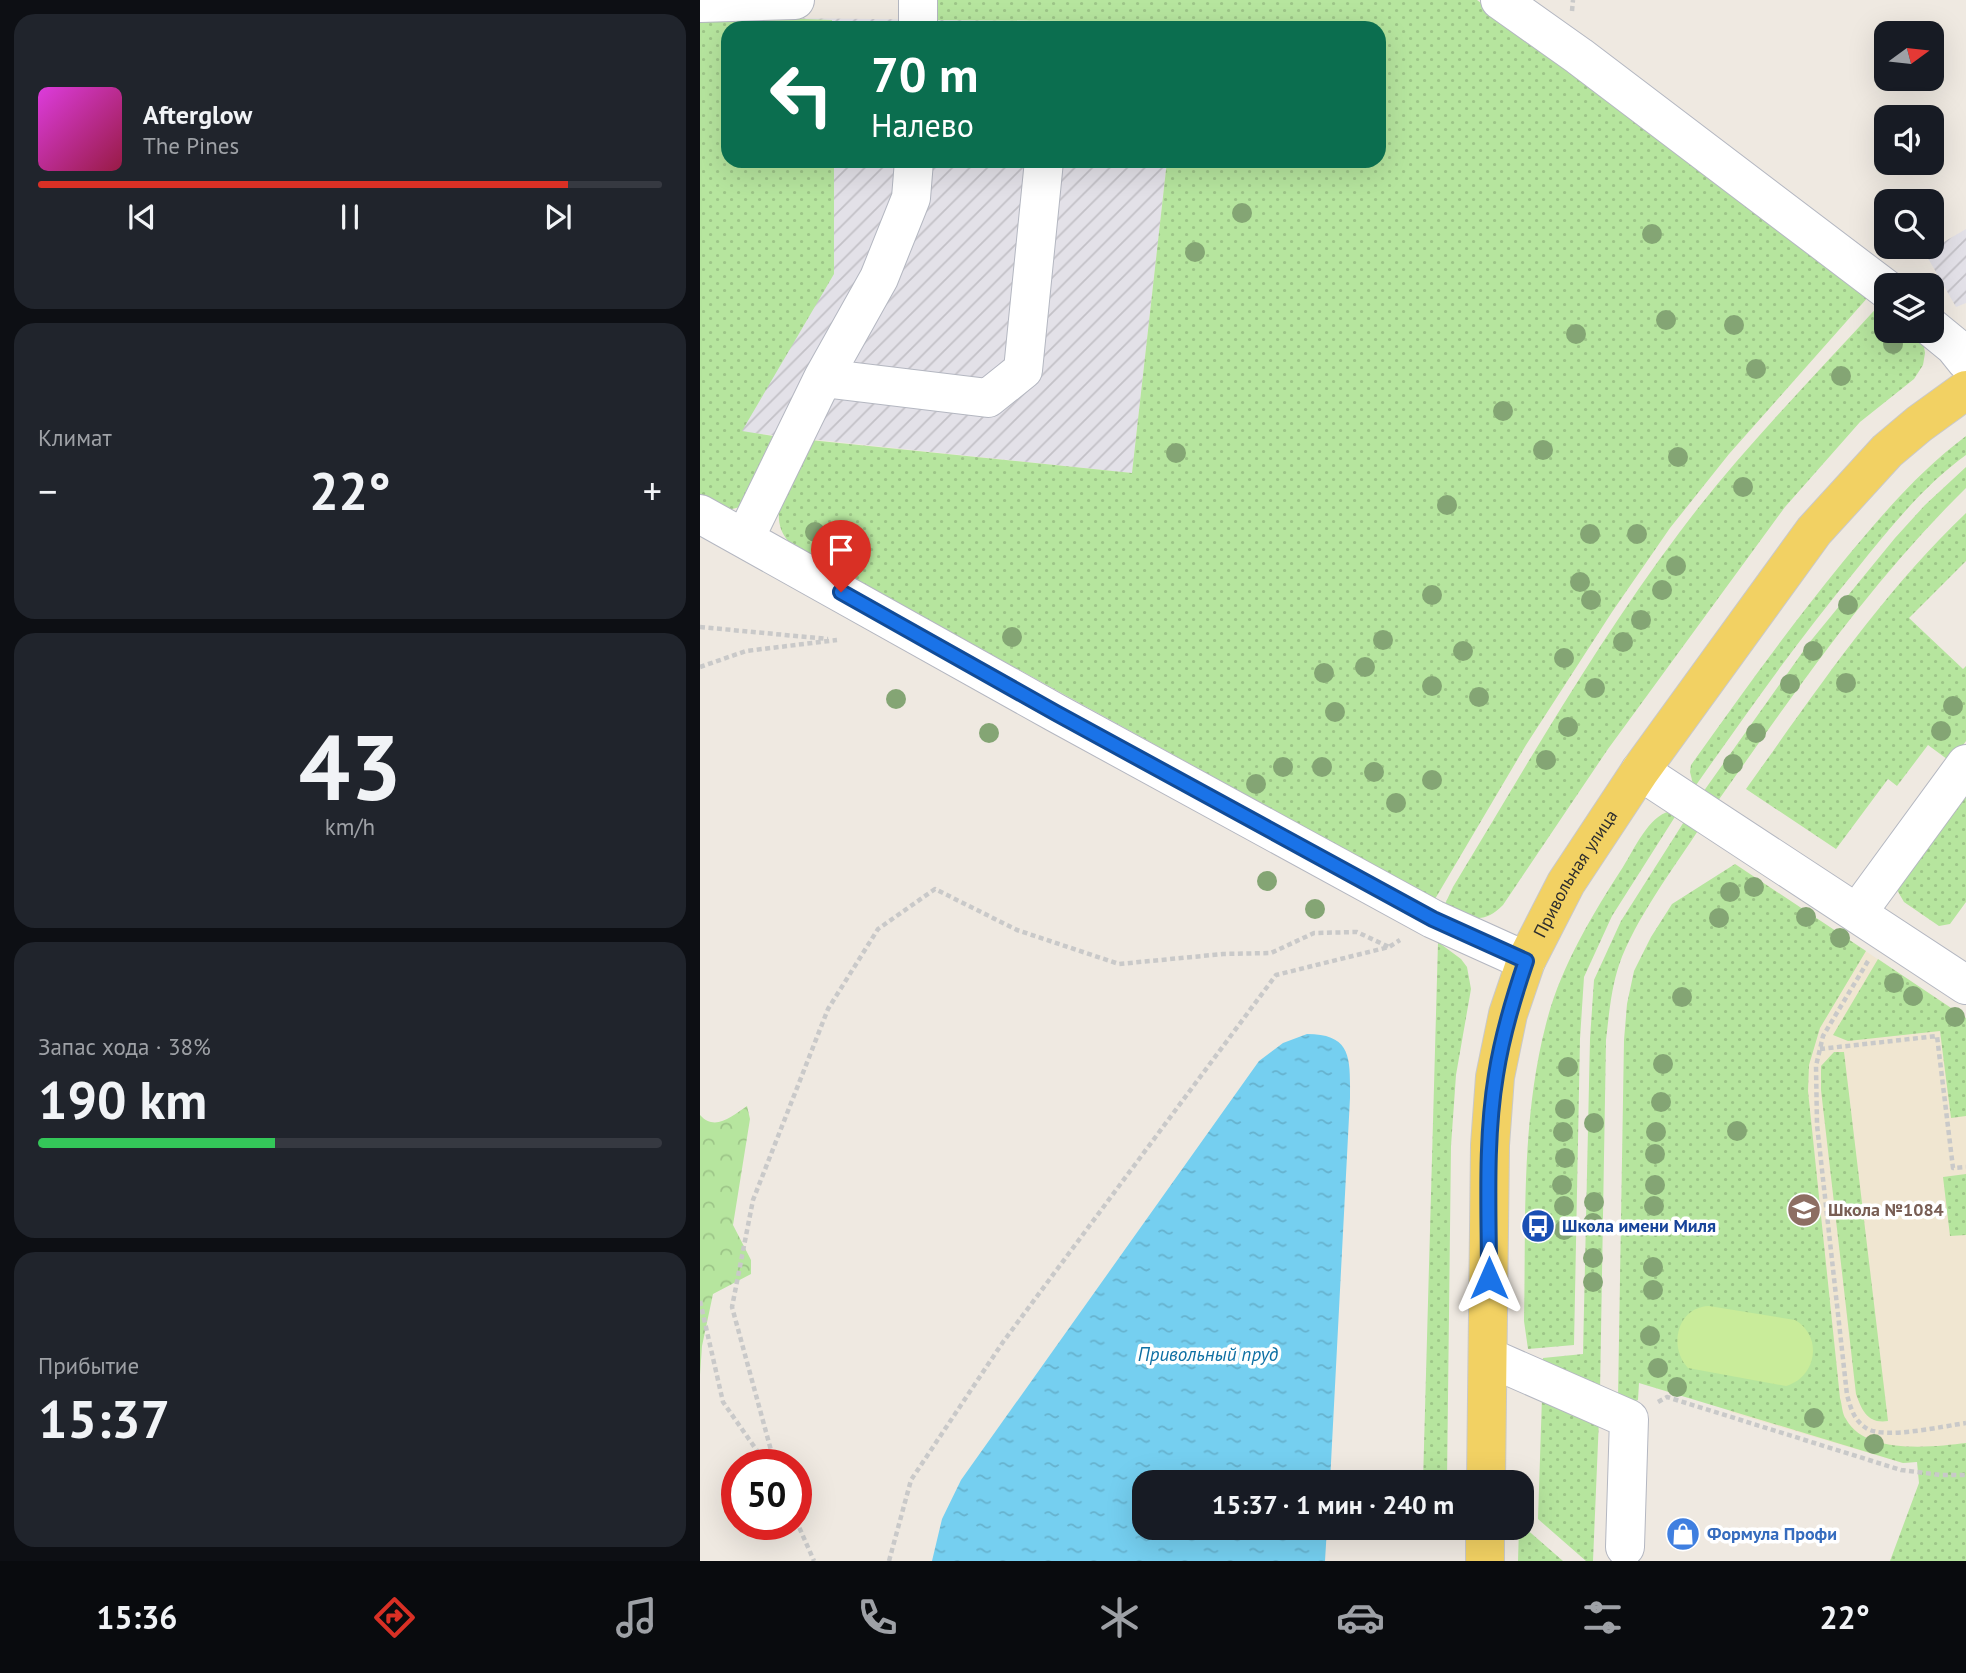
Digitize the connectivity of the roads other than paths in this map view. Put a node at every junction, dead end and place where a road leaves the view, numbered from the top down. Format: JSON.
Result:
{"nodes":[{"id":1,"x":795,"y":0,"type":"edge"},
{"id":2,"x":918,"y":0,"type":"edge"},
{"id":3,"x":1500,"y":0,"type":"edge"},
{"id":4,"x":700,"y":4,"type":"edge"},
{"id":5,"x":918,"y":21,"type":"edge"},
{"id":6,"x":913,"y":168,"type":"edge"},
{"id":7,"x":1043,"y":168,"type":"edge"},
{"id":8,"x":1874,"y":280,"type":"edge"},
{"id":9,"x":1944,"y":338,"type":"edge"},
{"id":10,"x":1966,"y":361,"type":"edge"},
{"id":11,"x":823,"y":378,"type":"junction"},
{"id":12,"x":1966,"y":390,"type":"edge"},
{"id":13,"x":700,"y":514,"type":"edge"},
{"id":14,"x":745,"y":538,"type":"junction"},
{"id":15,"x":1966,"y":764,"type":"edge"},
{"id":16,"x":1640,"y":771,"type":"junction"},
{"id":17,"x":1857,"y":913,"type":"junction"},
{"id":18,"x":1526,"y":961,"type":"junction"},
{"id":19,"x":1966,"y":985,"type":"edge"},
{"id":20,"x":1488,"y":1357,"type":"junction"},
{"id":21,"x":1486,"y":1470,"type":"edge"},
{"id":22,"x":1485,"y":1540,"type":"edge"},
{"id":23,"x":1625,"y":1547,"type":"dead end"},
{"id":24,"x":1485,"y":1561,"type":"edge"}],
"edges":[{"from":1,"to":4,"type":"lane"},
{"from":2,"to":5,"type":"lane"},
{"from":3,"to":8,"type":"lane"},
{"from":6,"to":11,"type":"lane"},
{"from":7,"to":11,"type":"lane"},
{"from":9,"to":10,"type":"lane"},
{"from":11,"to":14,"type":"lane"},
{"from":12,"to":16,"type":"main road","name":"Привольная улица"},
{"from":13,"to":14,"type":"lane"},
{"from":14,"to":18,"type":"lane"},
{"from":15,"to":17,"type":"lane"},
{"from":16,"to":17,"type":"lane"},
{"from":16,"to":18,"type":"main road","name":"Привольная улица"},
{"from":17,"to":19,"type":"lane"},
{"from":18,"to":20,"type":"main road","name":"Привольная улица"},
{"from":20,"to":21,"type":"main road","name":"Привольная улица"},
{"from":20,"to":23,"type":"lane"},
{"from":22,"to":24,"type":"main road"}]}
